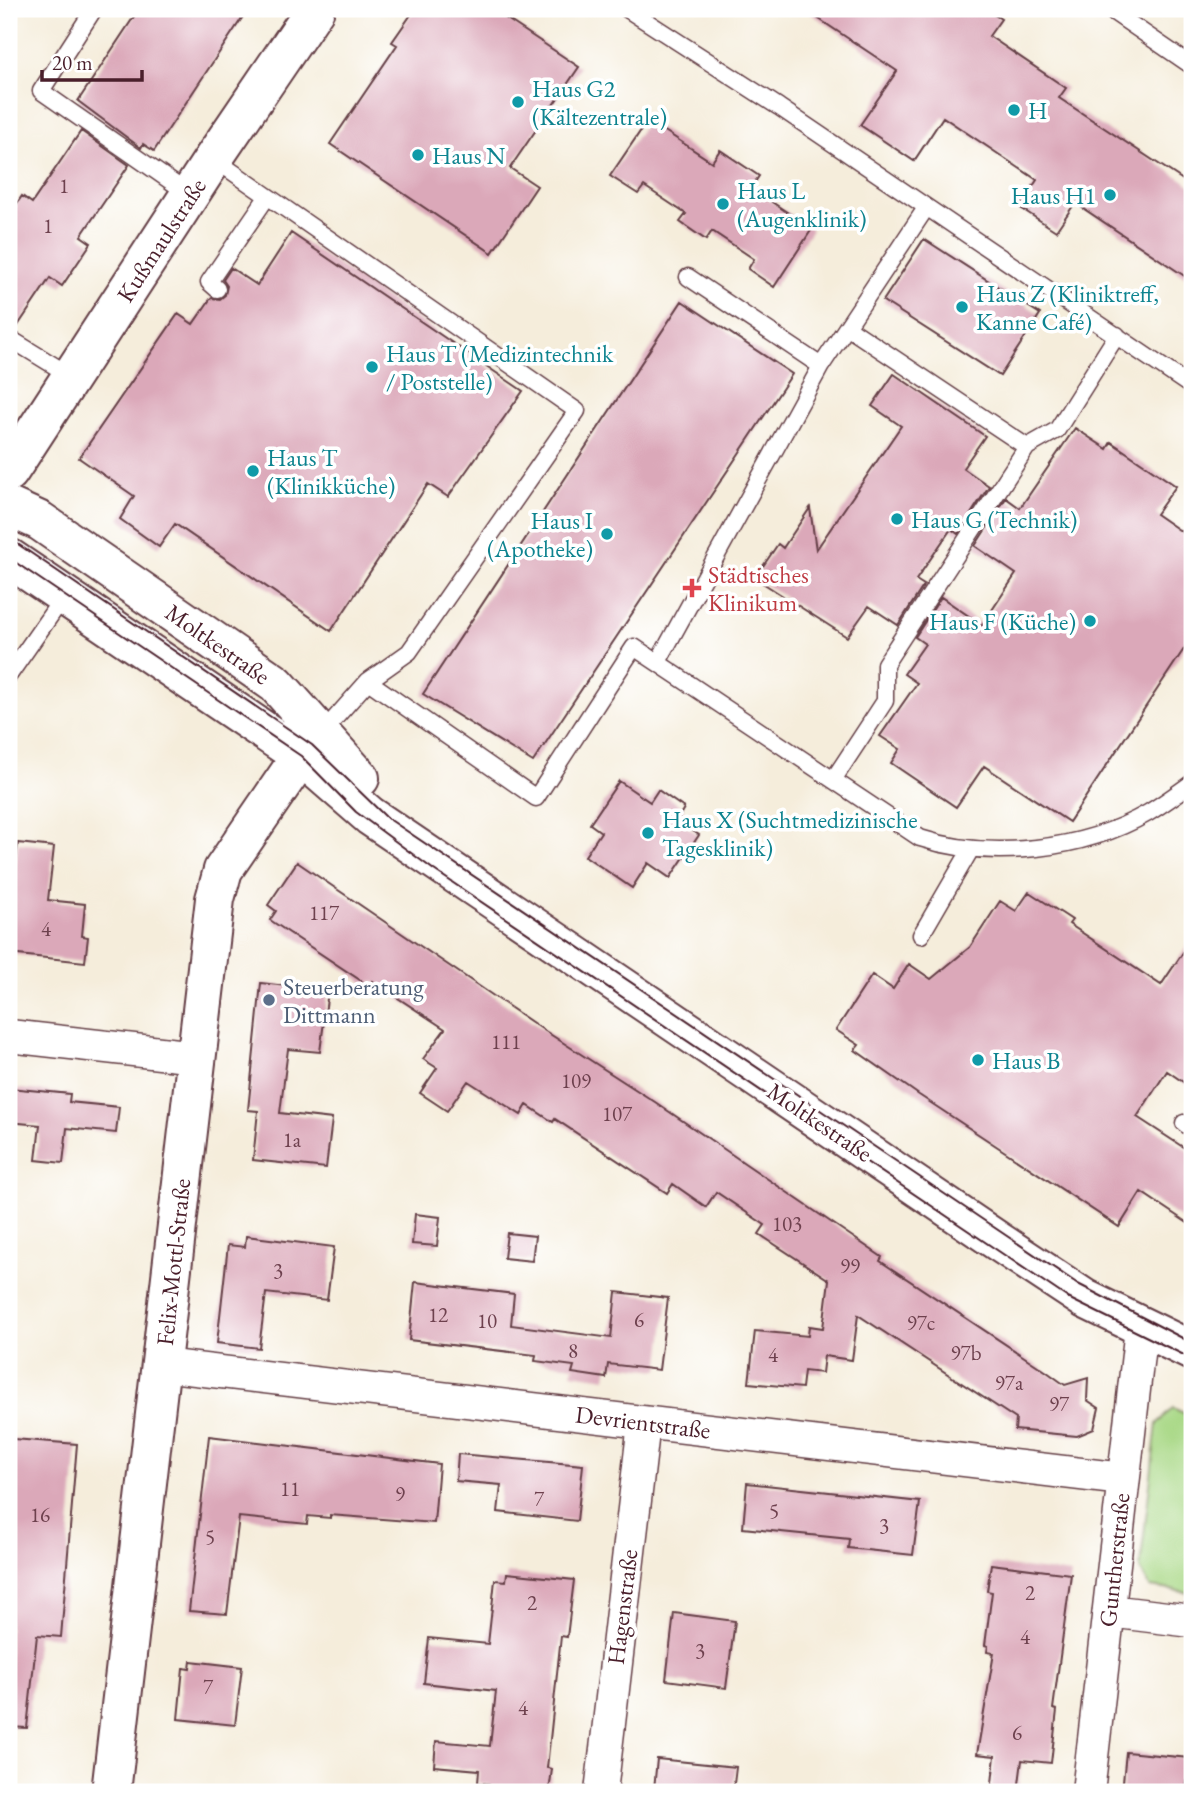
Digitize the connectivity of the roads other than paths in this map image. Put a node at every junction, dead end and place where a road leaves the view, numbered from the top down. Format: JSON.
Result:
{"nodes":[{"id":1,"x":94,"y":9,"type":"edge"},
{"id":2,"x":315,"y":9,"type":"edge"},
{"id":3,"x":1109,"y":9,"type":"edge"},
{"id":4,"x":632,"y":10,"type":"edge"},
{"id":5,"x":1192,"y":66,"type":"edge"},
{"id":6,"x":213,"y":159,"type":"junction"},
{"id":7,"x":189,"y":194,"type":"junction"},
{"id":8,"x":267,"y":197,"type":"junction"},
{"id":9,"x":926,"y":208,"type":"junction"},
{"id":10,"x":688,"y":277,"type":"dead end"},
{"id":11,"x":217,"y":289,"type":"dead end"},
{"id":12,"x":847,"y":327,"type":"junction"},
{"id":13,"x":1117,"y":335,"type":"junction"},
{"id":14,"x":9,"y":338,"type":"edge"},
{"id":15,"x":821,"y":366,"type":"junction"},
{"id":16,"x":73,"y":377,"type":"junction"},
{"id":17,"x":1192,"y":387,"type":"edge"},
{"id":18,"x":1027,"y":446,"type":"junction"},
{"id":19,"x":9,"y":472,"type":"edge"},
{"id":20,"x":9,"y":507,"type":"edge"},
{"id":21,"x":9,"y":558,"type":"edge"},
{"id":22,"x":64,"y":596,"type":"junction"},
{"id":23,"x":657,"y":662,"type":"junction"},
{"id":24,"x":9,"y":675,"type":"edge"},
{"id":25,"x":368,"y":681,"type":"junction"},
{"id":26,"x":311,"y":746,"type":"junction"},
{"id":27,"x":833,"y":780,"type":"junction"},
{"id":28,"x":1192,"y":783,"type":"edge"},
{"id":29,"x":971,"y":849,"type":"junction"},
{"id":30,"x":921,"y":935,"type":"dead end"},
{"id":31,"x":9,"y":1036,"type":"edge"},
{"id":32,"x":196,"y":1057,"type":"junction"},
{"id":33,"x":1141,"y":1328,"type":"junction"},
{"id":34,"x":1192,"y":1351,"type":"edge"},
{"id":35,"x":162,"y":1365,"type":"junction"},
{"id":36,"x":644,"y":1423,"type":"junction"},
{"id":37,"x":1123,"y":1479,"type":"junction"},
{"id":38,"x":1109,"y":1611,"type":"junction"},
{"id":39,"x":1192,"y":1621,"type":"edge"},
{"id":40,"x":111,"y":1792,"type":"edge"},
{"id":41,"x":601,"y":1792,"type":"edge"},
{"id":42,"x":1088,"y":1792,"type":"edge"}],
"edges":[{"from":1,"to":7,"type":"lane"},
{"from":2,"to":6,"type":"main road","name":"Kußmaulstraße"},
{"from":3,"to":5,"type":"lane"},
{"from":4,"to":9,"type":"lane"},
{"from":6,"to":7,"type":"main road","name":"Kußmaulstraße"},
{"from":6,"to":8,"type":"lane"},
{"from":7,"to":16,"type":"main road","name":"Kußmaulstraße"},
{"from":8,"to":11,"type":"lane"},
{"from":8,"to":25,"type":"lane"},
{"from":9,"to":12,"type":"lane"},
{"from":9,"to":13,"type":"lane"},
{"from":10,"to":15,"type":"lane"},
{"from":12,"to":15,"type":"lane"},
{"from":12,"to":18,"type":"lane"},
{"from":13,"to":17,"type":"lane"},
{"from":13,"to":18,"type":"lane"},
{"from":14,"to":16,"type":"lane"},
{"from":15,"to":23,"type":"lane"},
{"from":16,"to":19,"type":"main road","name":"Kußmaulstraße"},
{"from":18,"to":27,"type":"lane"},
{"from":20,"to":26,"type":"main road","name":"Moltkestraße"},
{"from":21,"to":22,"type":"main road","name":"Moltkestraße"},
{"from":22,"to":24,"type":"lane"},
{"from":22,"to":26,"type":"main road","name":"Moltkestraße"},
{"from":23,"to":25,"type":"lane"},
{"from":23,"to":27,"type":"lane"},
{"from":25,"to":26,"type":"lane"},
{"from":26,"to":32,"type":"main road","name":"Felix-Mottl-Straße"},
{"from":26,"to":33,"type":"main road","name":"Moltkestraße"},
{"from":27,"to":29,"type":"lane"},
{"from":28,"to":29,"type":"lane"},
{"from":29,"to":30,"type":"lane"},
{"from":31,"to":32,"type":"street"},
{"from":32,"to":35,"type":"main road","name":"Felix-Mottl-Straße"},
{"from":33,"to":34,"type":"main road","name":"Moltkestraße"},
{"from":33,"to":37,"type":"street","name":"Guntherstraße"},
{"from":35,"to":36,"type":"street","name":"Devrientstraße"},
{"from":35,"to":40,"type":"main road","name":"Felix-Mottl-Straße"},
{"from":36,"to":37,"type":"street","name":"Devrientstraße"},
{"from":36,"to":41,"type":"street","name":"Hagenstraße"},
{"from":37,"to":38,"type":"street","name":"Guntherstraße"},
{"from":38,"to":39,"type":"street"},
{"from":38,"to":42,"type":"street","name":"Guntherstraße"}]}
